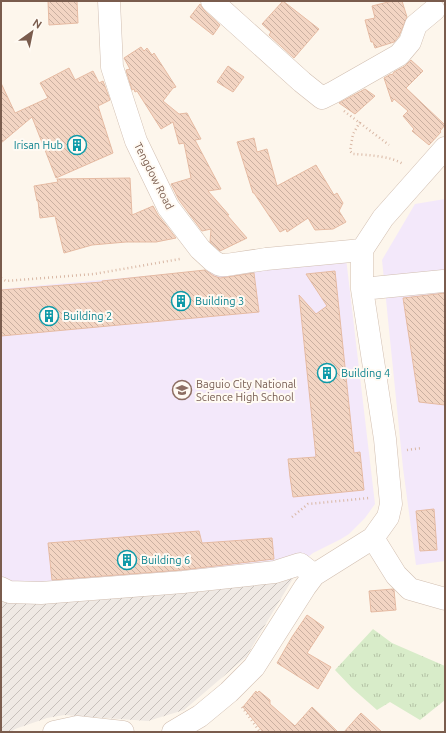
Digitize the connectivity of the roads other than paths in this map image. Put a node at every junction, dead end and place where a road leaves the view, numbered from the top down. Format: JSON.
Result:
{"nodes":[{"id":1,"x":110,"y":1,"type":"edge"},
{"id":2,"x":212,"y":1,"type":"edge"},
{"id":3,"x":434,"y":10,"type":"dead end"},
{"id":4,"x":445,"y":148,"type":"edge"},
{"id":5,"x":362,"y":250,"type":"junction"},
{"id":6,"x":444,"y":281,"type":"dead end"},
{"id":7,"x":362,"y":289,"type":"junction"},
{"id":8,"x":373,"y":538,"type":"junction"},
{"id":9,"x":314,"y":575,"type":"junction"},
{"id":10,"x":1,"y":588,"type":"edge"},
{"id":11,"x":445,"y":599,"type":"edge"},
{"id":12,"x":54,"y":732,"type":"edge"},
{"id":13,"x":123,"y":732,"type":"edge"},
{"id":14,"x":173,"y":732,"type":"edge"}],
"edges":[{"from":1,"to":5,"type":"street","name":"Tengdow Road"},
{"from":2,"to":3,"type":"street"},
{"from":4,"to":5,"type":"street"},
{"from":5,"to":7,"type":"street"},
{"from":6,"to":7,"type":"street"},
{"from":7,"to":8,"type":"street"},
{"from":8,"to":9,"type":"street"},
{"from":8,"to":11,"type":"street"},
{"from":9,"to":10,"type":"street"},
{"from":9,"to":14,"type":"street"},
{"from":12,"to":13,"type":"street"}]}
